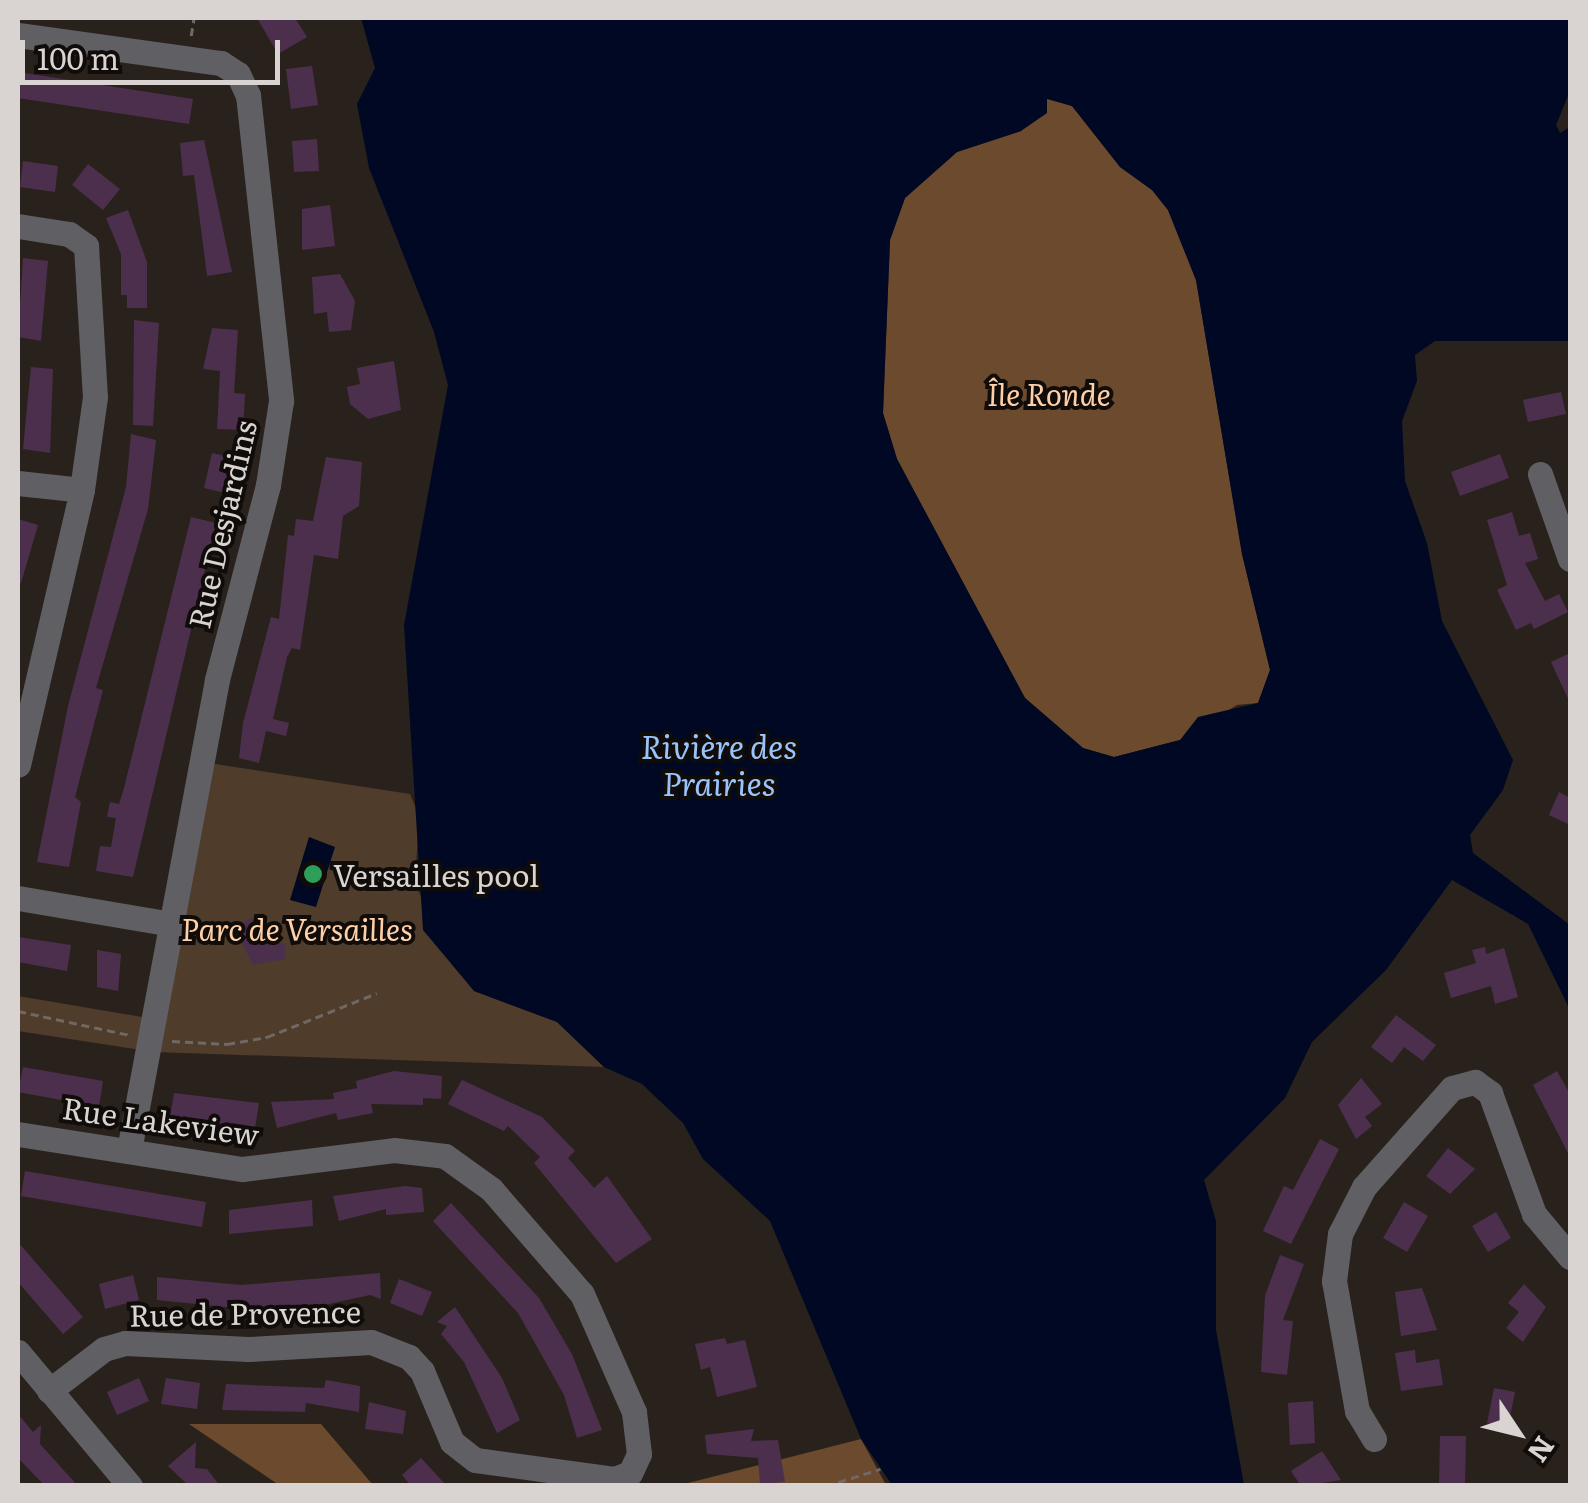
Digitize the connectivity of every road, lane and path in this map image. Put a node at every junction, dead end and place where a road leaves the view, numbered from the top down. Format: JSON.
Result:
{"nodes":[{"id":1,"x":18,"y":35,"type":"edge"},
{"id":2,"x":18,"y":226,"type":"edge"},
{"id":3,"x":1540,"y":474,"type":"dead end"},
{"id":4,"x":18,"y":482,"type":"edge"},
{"id":5,"x":82,"y":490,"type":"junction"},
{"id":6,"x":1570,"y":559,"type":"edge"},
{"id":7,"x":18,"y":766,"type":"edge"},
{"id":8,"x":18,"y":898,"type":"edge"},
{"id":9,"x":172,"y":924,"type":"junction"},
{"id":10,"x":377,"y":993,"type":"dead end"},
{"id":11,"x":18,"y":1011,"type":"edge"},
{"id":12,"x":150,"y":1039,"type":"junction"},
{"id":13,"x":18,"y":1134,"type":"edge"},
{"id":14,"x":129,"y":1150,"type":"junction"},
{"id":15,"x":1570,"y":1257,"type":"edge"},
{"id":16,"x":18,"y":1352,"type":"edge"},
{"id":17,"x":49,"y":1390,"type":"junction"},
{"id":18,"x":1374,"y":1439,"type":"dead end"},
{"id":19,"x":880,"y":1469,"type":"dead end"},
{"id":20,"x":630,"y":1473,"type":"joint"},
{"id":21,"x":859,"y":1476,"type":"junction"},
{"id":22,"x":130,"y":1486,"type":"edge"},
{"id":23,"x":826,"y":1486,"type":"edge"},
{"id":24,"x":864,"y":1486,"type":"edge"}],
"edges":[{"from":1,"to":9,"type":"street","name":"Rue Desjardins"},
{"from":2,"to":5,"type":"street"},
{"from":3,"to":6,"type":"street"},
{"from":4,"to":5,"type":"street"},
{"from":5,"to":7,"type":"street"},
{"from":8,"to":9,"type":"street"},
{"from":9,"to":12,"type":"street","name":"Rue Desjardins"},
{"from":10,"to":12,"type":"path"},
{"from":11,"to":12,"type":"path"},
{"from":12,"to":14,"type":"street","name":"Rue Desjardins"},
{"from":13,"to":14,"type":"street","name":"Rue Lakeview"},
{"from":14,"to":20,"type":"street","name":"Rue Lakeview"},
{"from":15,"to":18,"type":"street"},
{"from":16,"to":17,"type":"street"},
{"from":17,"to":20,"type":"street","name":"Rue de Provence"},
{"from":17,"to":22,"type":"street"},
{"from":19,"to":21,"type":"path"},
{"from":21,"to":23,"type":"path"},
{"from":21,"to":24,"type":"path"}]}
